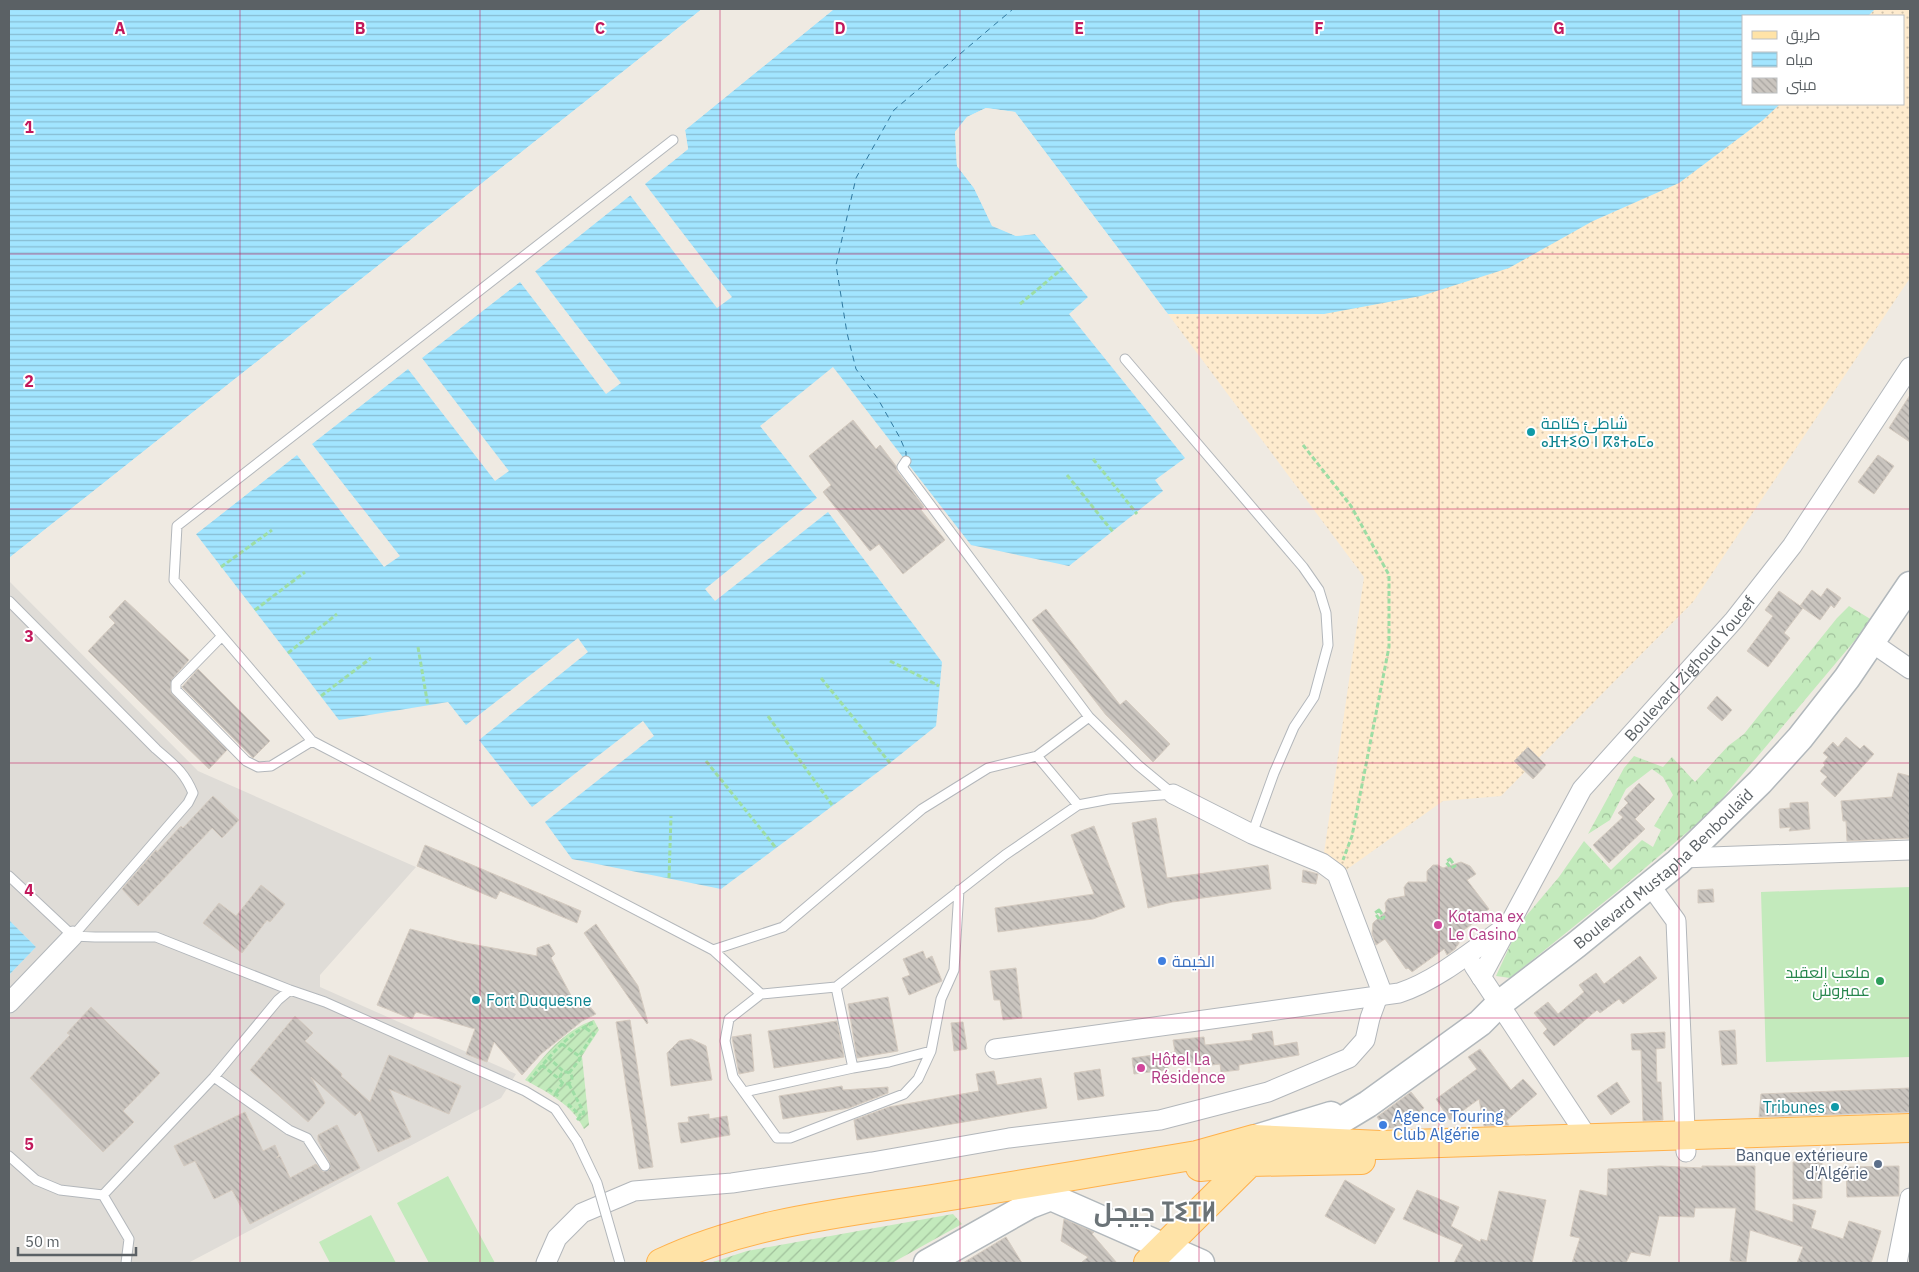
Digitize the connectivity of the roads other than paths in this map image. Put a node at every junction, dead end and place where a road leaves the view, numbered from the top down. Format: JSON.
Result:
{"nodes":[{"id":1,"x":673,"y":140,"type":"dead end"},
{"id":2,"x":1125,"y":359,"type":"dead end"},
{"id":3,"x":1910,"y":367,"type":"edge"},
{"id":4,"x":906,"y":461,"type":"dead end"},
{"id":5,"x":1910,"y":585,"type":"edge"},
{"id":6,"x":9,"y":601,"type":"edge"},
{"id":7,"x":221,"y":637,"type":"junction"},
{"id":8,"x":1871,"y":642,"type":"junction"},
{"id":9,"x":1910,"y":669,"type":"edge"},
{"id":10,"x":1089,"y":717,"type":"junction"},
{"id":11,"x":312,"y":741,"type":"junction"},
{"id":12,"x":1037,"y":756,"type":"junction"},
{"id":13,"x":1173,"y":794,"type":"junction"},
{"id":14,"x":1078,"y":806,"type":"junction"},
{"id":15,"x":1252,"y":834,"type":"junction"},
{"id":16,"x":1910,"y":850,"type":"edge"},
{"id":17,"x":1682,"y":858,"type":"junction"},
{"id":18,"x":9,"y":876,"type":"edge"},
{"id":19,"x":1650,"y":885,"type":"junction"},
{"id":20,"x":959,"y":890,"type":"junction"},
{"id":21,"x":1509,"y":925,"type":"junction"},
{"id":22,"x":73,"y":936,"type":"junction"},
{"id":23,"x":712,"y":950,"type":"junction"},
{"id":24,"x":1466,"y":955,"type":"junction"},
{"id":25,"x":1481,"y":977,"type":"junction"},
{"id":26,"x":836,"y":987,"type":"junction"},
{"id":27,"x":290,"y":990,"type":"junction"},
{"id":28,"x":761,"y":994,"type":"junction"},
{"id":29,"x":1380,"y":995,"type":"junction"},
{"id":30,"x":9,"y":1003,"type":"edge"},
{"id":31,"x":1499,"y":1004,"type":"junction"},
{"id":32,"x":995,"y":1049,"type":"dead end"},
{"id":33,"x":931,"y":1052,"type":"junction"},
{"id":34,"x":853,"y":1068,"type":"junction"},
{"id":35,"x":214,"y":1076,"type":"junction"},
{"id":36,"x":744,"y":1092,"type":"junction"},
{"id":37,"x":1368,"y":1104,"type":"junction"},
{"id":38,"x":1910,"y":1128,"type":"edge"},
{"id":39,"x":1588,"y":1138,"type":"junction"},
{"id":40,"x":1306,"y":1141,"type":"junction"},
{"id":41,"x":1685,"y":1143,"type":"junction"},
{"id":42,"x":1380,"y":1145,"type":"junction"},
{"id":43,"x":1910,"y":1146,"type":"edge"},
{"id":44,"x":9,"y":1156,"type":"edge"},
{"id":45,"x":1253,"y":1157,"type":"junction"},
{"id":46,"x":325,"y":1166,"type":"dead end"},
{"id":47,"x":1048,"y":1189,"type":"junction"},
{"id":48,"x":103,"y":1195,"type":"junction"},
{"id":49,"x":1910,"y":1198,"type":"edge"},
{"id":50,"x":933,"y":1199,"type":"junction"},
{"id":51,"x":1013,"y":1200,"type":"junction"},
{"id":52,"x":970,"y":1239,"type":"junction"},
{"id":53,"x":1156,"y":1255,"type":"edge"},
{"id":54,"x":126,"y":1263,"type":"edge"},
{"id":55,"x":546,"y":1263,"type":"edge"},
{"id":56,"x":620,"y":1263,"type":"edge"},
{"id":57,"x":661,"y":1263,"type":"edge"},
{"id":58,"x":927,"y":1263,"type":"edge"},
{"id":59,"x":1200,"y":1263,"type":"edge"},
{"id":60,"x":1897,"y":1263,"type":"edge"}],
"edges":[{"from":1,"to":7,"type":"lane"},
{"from":2,"to":15,"type":"lane"},
{"from":3,"to":21,"type":"street","name":"Boulevard Zighoud Youcef"},
{"from":4,"to":10,"type":"lane"},
{"from":5,"to":8,"type":"main road","name":"Boulevard Mustapha Benboulaïd"},
{"from":6,"to":22,"type":"lane"},
{"from":7,"to":11,"type":"lane"},
{"from":7,"to":11,"type":"lane"},
{"from":8,"to":9,"type":"street"},
{"from":8,"to":17,"type":"main road","name":"Boulevard Mustapha Benboulaïd"},
{"from":10,"to":12,"type":"lane"},
{"from":10,"to":13,"type":"lane"},
{"from":11,"to":23,"type":"lane"},
{"from":12,"to":14,"type":"lane"},
{"from":12,"to":23,"type":"lane"},
{"from":13,"to":14,"type":"lane"},
{"from":13,"to":15,"type":"street"},
{"from":14,"to":20,"type":"lane"},
{"from":15,"to":29,"type":"street"},
{"from":16,"to":17,"type":"street"},
{"from":17,"to":19,"type":"main road","name":"Boulevard Mustapha Benboulaïd"},
{"from":18,"to":22,"type":"lane"},
{"from":19,"to":31,"type":"main road","name":"Boulevard Mustapha Benboulaïd"},
{"from":19,"to":41,"type":"street"},
{"from":20,"to":26,"type":"lane"},
{"from":20,"to":33,"type":"lane"},
{"from":21,"to":24,"type":"street"},
{"from":21,"to":25,"type":"street","name":"Boulevard Zighoud Youcef"},
{"from":22,"to":27,"type":"lane"},
{"from":22,"to":30,"type":"street"},
{"from":23,"to":28,"type":"lane"},
{"from":24,"to":25,"type":"street"},
{"from":24,"to":29,"type":"street"},
{"from":25,"to":31,"type":"street"},
{"from":26,"to":28,"type":"lane"},
{"from":26,"to":34,"type":"lane"},
{"from":27,"to":35,"type":"lane"},
{"from":27,"to":56,"type":"lane","bridge":true},
{"from":28,"to":36,"type":"lane"},
{"from":29,"to":32,"type":"street"},
{"from":29,"to":55,"type":"street"},
{"from":31,"to":37,"type":"main road","name":"Boulevard Mustapha Benboulaïd"},
{"from":31,"to":39,"type":"street"},
{"from":33,"to":34,"type":"lane"},
{"from":33,"to":36,"type":"lane"},
{"from":34,"to":36,"type":"lane"},
{"from":35,"to":46,"type":"lane"},
{"from":35,"to":48,"type":"lane"},
{"from":37,"to":40,"type":"main road"},
{"from":37,"to":42,"type":"main road"},
{"from":37,"to":45,"type":"main road"},
{"from":38,"to":41,"type":"main road"},
{"from":39,"to":41,"type":"main road"},
{"from":39,"to":42,"type":"main road"},
{"from":40,"to":42,"type":"main road"},
{"from":40,"to":45,"type":"main road"},
{"from":41,"to":43,"type":"main road"},
{"from":41,"to":45,"type":"main road"},
{"from":44,"to":48,"type":"lane"},
{"from":45,"to":47,"type":"main road"},
{"from":45,"to":53,"type":"main road"},
{"from":47,"to":50,"type":"main road"},
{"from":47,"to":51,"type":"main road"},
{"from":47,"to":52,"type":"main road"},
{"from":47,"to":53,"type":"main road"},
{"from":48,"to":54,"type":"lane"},
{"from":49,"to":60,"type":"street"},
{"from":50,"to":51,"type":"main road"},
{"from":50,"to":57,"type":"main road"},
{"from":51,"to":52,"type":"main road"},
{"from":52,"to":58,"type":"main road"},
{"from":53,"to":59,"type":"main road"}]}
